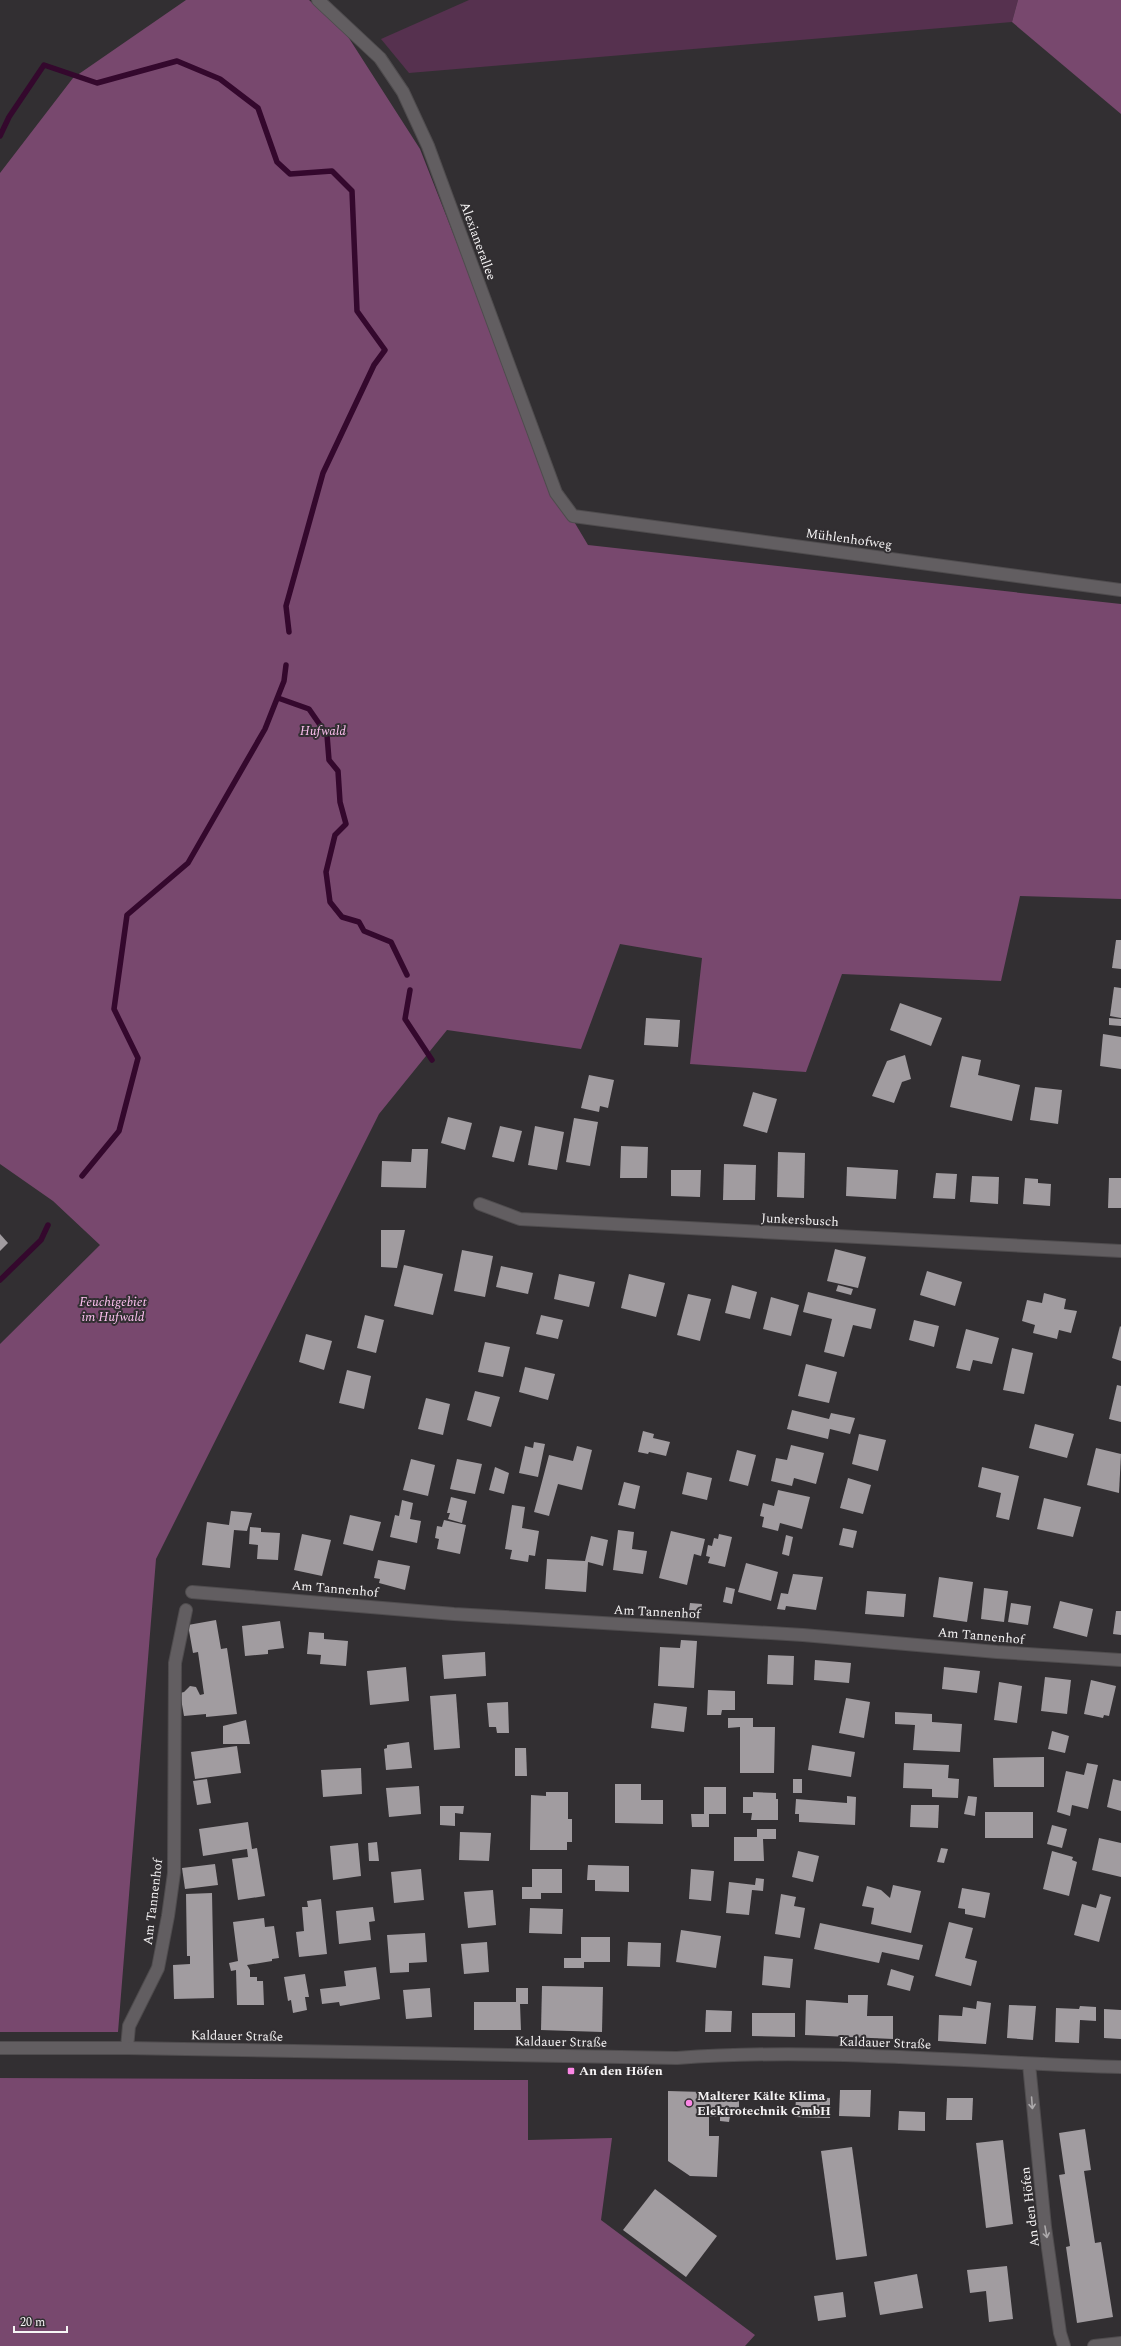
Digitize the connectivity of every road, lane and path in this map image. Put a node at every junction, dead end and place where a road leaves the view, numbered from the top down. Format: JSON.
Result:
{"nodes":[{"id":1,"x":318,"y":0,"type":"edge"},
{"id":2,"x":573,"y":516,"type":"joint"},
{"id":3,"x":1121,"y":590,"type":"edge"},
{"id":4,"x":480,"y":1204,"type":"dead end"},
{"id":5,"x":1121,"y":1251,"type":"edge"},
{"id":6,"x":192,"y":1592,"type":"dead end"},
{"id":7,"x":186,"y":1610,"type":"dead end"},
{"id":8,"x":1121,"y":1660,"type":"edge"},
{"id":9,"x":0,"y":2048,"type":"edge"},
{"id":10,"x":128,"y":2048,"type":"junction"},
{"id":11,"x":1029,"y":2064,"type":"junction"},
{"id":12,"x":1121,"y":2067,"type":"edge"},
{"id":13,"x":1121,"y":2343,"type":"edge"},
{"id":14,"x":1064,"y":2346,"type":"edge"},
{"id":15,"x":1094,"y":2346,"type":"edge"}],
"edges":[{"from":1,"to":2,"type":"street","name":"Alexianerallee"},
{"from":2,"to":3,"type":"street","name":"Mühlenhofweg"},
{"from":4,"to":5,"type":"street","name":"Junkersbusch"},
{"from":6,"to":8,"type":"street","name":"Am Tannenhof"},
{"from":7,"to":10,"type":"street","name":"Am Tannenhof"},
{"from":9,"to":10,"type":"street","name":"Kaldauer Straße"},
{"from":10,"to":11,"type":"street","name":"Kaldauer Straße"},
{"from":11,"to":12,"type":"street","name":"Kaldauer Straße"},
{"from":11,"to":14,"type":"street","name":"An den Höfen","one_way":true},
{"from":13,"to":15,"type":"street"}]}
